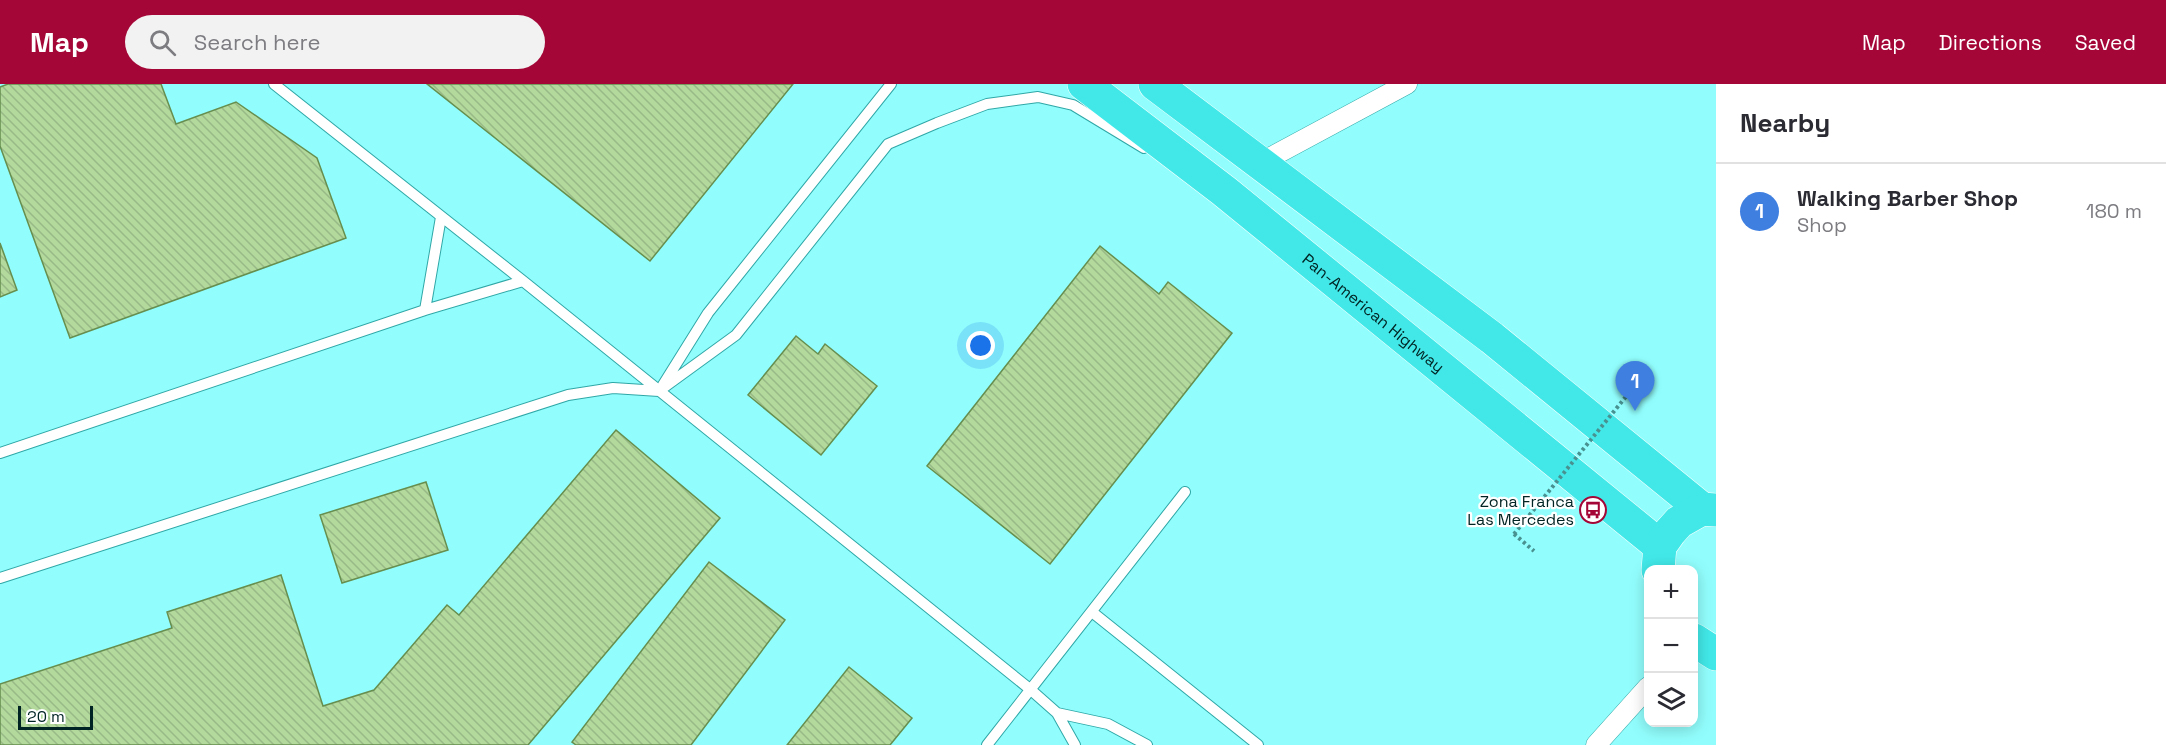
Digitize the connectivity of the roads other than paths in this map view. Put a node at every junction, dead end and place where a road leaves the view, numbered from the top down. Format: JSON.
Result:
{"nodes":[{"id":1,"x":274,"y":84,"type":"edge"},
{"id":2,"x":891,"y":84,"type":"edge"},
{"id":3,"x":1084,"y":84,"type":"edge"},
{"id":4,"x":1155,"y":84,"type":"edge"},
{"id":5,"x":1407,"y":84,"type":"edge"},
{"id":6,"x":1260,"y":163,"type":"junction"},
{"id":7,"x":1224,"y":191,"type":"junction"},
{"id":8,"x":441,"y":217,"type":"junction"},
{"id":9,"x":523,"y":281,"type":"junction"},
{"id":10,"x":425,"y":310,"type":"junction"},
{"id":11,"x":659,"y":391,"type":"junction"},
{"id":12,"x":0,"y":453,"type":"edge"},
{"id":13,"x":1185,"y":492,"type":"dead end"},
{"id":14,"x":1709,"y":509,"type":"edge"},
{"id":15,"x":1659,"y":558,"type":"edge"},
{"id":16,"x":0,"y":578,"type":"edge"},
{"id":17,"x":1092,"y":612,"type":"junction"},
{"id":18,"x":1698,"y":643,"type":"edge"},
{"id":19,"x":1716,"y":654,"type":"edge"},
{"id":20,"x":1031,"y":690,"type":"junction"},
{"id":21,"x":1644,"y":691,"type":"edge"},
{"id":22,"x":1058,"y":713,"type":"junction"},
{"id":23,"x":987,"y":745,"type":"edge"},
{"id":24,"x":1075,"y":745,"type":"edge"},
{"id":25,"x":1147,"y":745,"type":"edge"},
{"id":26,"x":1258,"y":745,"type":"edge"},
{"id":27,"x":1596,"y":745,"type":"edge"}],
"edges":[{"from":1,"to":8,"type":"lane"},
{"from":2,"to":11,"type":"lane"},
{"from":3,"to":7,"type":"highway","name":"Pan-American Highway"},
{"from":4,"to":6,"type":"highway"},
{"from":5,"to":6,"type":"street"},
{"from":6,"to":14,"type":"highway"},
{"from":7,"to":11,"type":"lane"},
{"from":7,"to":15,"type":"highway","name":"Pan-American Highway"},
{"from":8,"to":9,"type":"lane"},
{"from":8,"to":10,"type":"lane"},
{"from":9,"to":10,"type":"lane"},
{"from":9,"to":11,"type":"lane"},
{"from":10,"to":12,"type":"lane"},
{"from":11,"to":16,"type":"lane"},
{"from":11,"to":20,"type":"lane"},
{"from":13,"to":17,"type":"lane"},
{"from":14,"to":15,"type":"highway"},
{"from":17,"to":20,"type":"lane"},
{"from":17,"to":26,"type":"lane"},
{"from":18,"to":19,"type":"highway"},
{"from":20,"to":22,"type":"lane"},
{"from":20,"to":23,"type":"lane"},
{"from":21,"to":27,"type":"street"},
{"from":22,"to":24,"type":"lane"},
{"from":22,"to":25,"type":"lane"}]}
